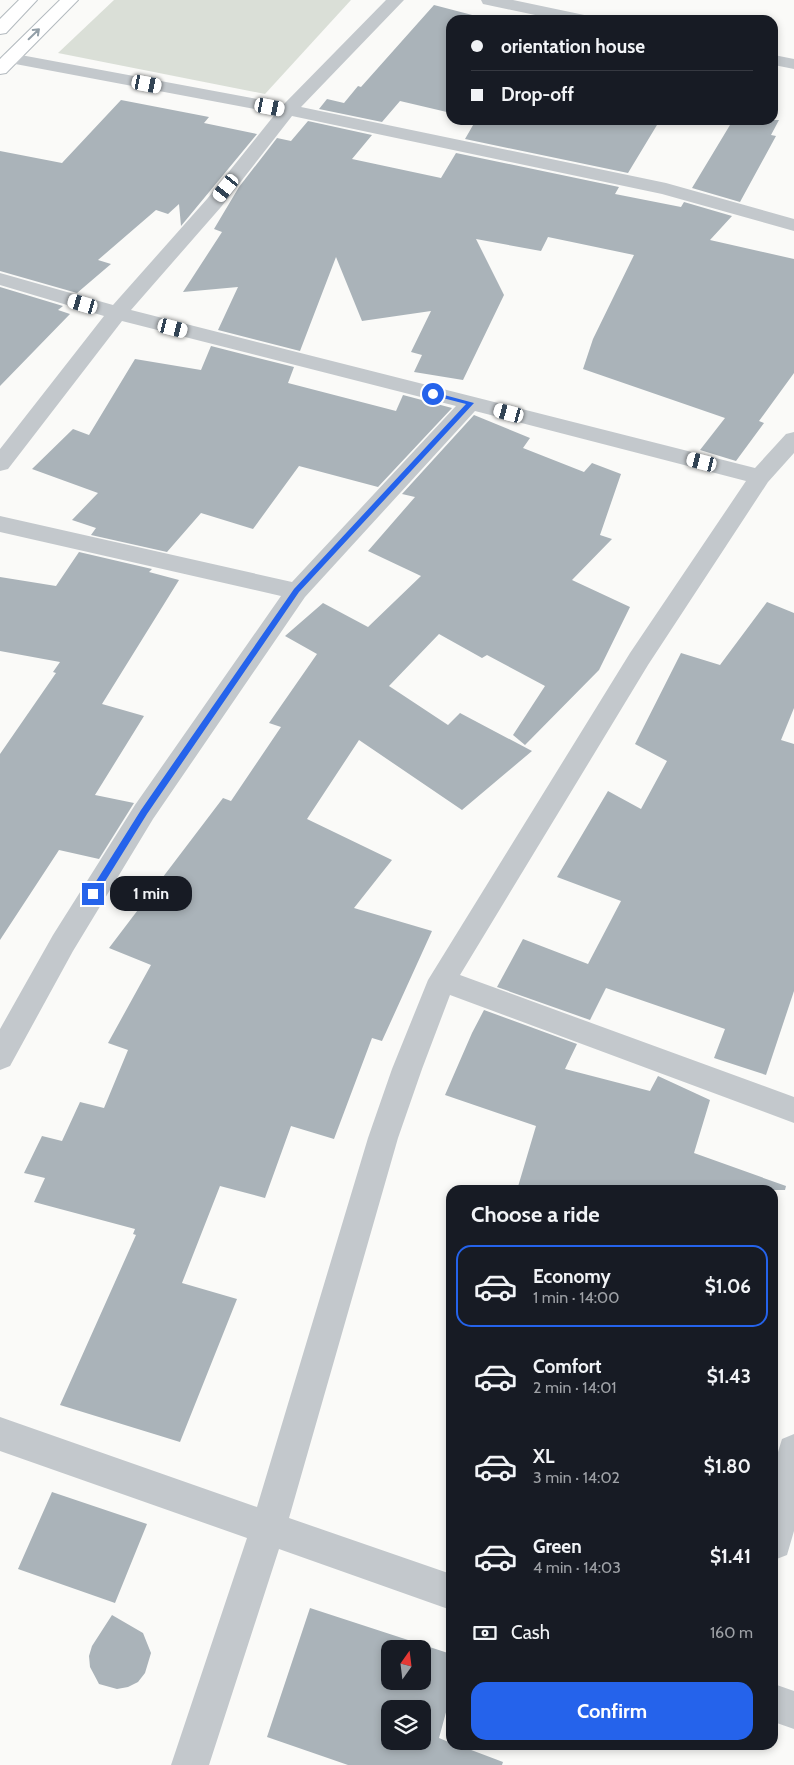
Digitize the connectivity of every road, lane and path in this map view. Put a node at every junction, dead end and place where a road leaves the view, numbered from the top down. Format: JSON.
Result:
{"nodes":[{"id":1,"x":29,"y":0,"type":"edge"},
{"id":2,"x":70,"y":0,"type":"edge"},
{"id":3,"x":396,"y":0,"type":"edge"},
{"id":4,"x":489,"y":0,"type":"edge"},
{"id":5,"x":560,"y":15,"type":"edge"},
{"id":6,"x":0,"y":29,"type":"edge"},
{"id":7,"x":778,"y":61,"type":"edge"},
{"id":8,"x":5,"y":64,"type":"edge"},
{"id":9,"x":794,"y":64,"type":"edge"},
{"id":10,"x":288,"y":110,"type":"junction"},
{"id":11,"x":794,"y":225,"type":"edge"},
{"id":12,"x":0,"y":279,"type":"edge"},
{"id":13,"x":117,"y":313,"type":"junction"},
{"id":14,"x":470,"y":403,"type":"junction"},
{"id":15,"x":794,"y":439,"type":"edge"},
{"id":16,"x":0,"y":464,"type":"edge"},
{"id":17,"x":760,"y":477,"type":"junction"},
{"id":18,"x":0,"y":524,"type":"edge"},
{"id":19,"x":297,"y":591,"type":"junction"},
{"id":20,"x":442,"y":980,"type":"junction"},
{"id":21,"x":0,"y":1057,"type":"edge"},
{"id":22,"x":794,"y":1110,"type":"edge"},
{"id":23,"x":0,"y":1434,"type":"edge"},
{"id":24,"x":794,"y":1451,"type":"edge"},
{"id":25,"x":778,"y":1524,"type":"edge"},
{"id":26,"x":268,"y":1529,"type":"junction"},
{"id":27,"x":446,"y":1590,"type":"edge"},
{"id":28,"x":778,"y":1704,"type":"edge"},
{"id":29,"x":794,"y":1710,"type":"edge"},
{"id":30,"x":190,"y":1765,"type":"edge"}],
"edges":[{"from":1,"to":6,"type":"street"},
{"from":8,"to":2,"type":"street","one_way":true},
{"from":3,"to":10,"type":"street"},
{"from":4,"to":5,"type":"street"},
{"from":7,"to":9,"type":"street"},
{"from":8,"to":10,"type":"street"},
{"from":10,"to":11,"type":"street"},
{"from":10,"to":13,"type":"street"},
{"from":12,"to":13,"type":"street"},
{"from":13,"to":14,"type":"street"},
{"from":13,"to":16,"type":"street"},
{"from":14,"to":17,"type":"street"},
{"from":14,"to":19,"type":"street"},
{"from":15,"to":17,"type":"street"},
{"from":17,"to":20,"type":"street"},
{"from":18,"to":19,"type":"street"},
{"from":19,"to":21,"type":"street"},
{"from":20,"to":22,"type":"street"},
{"from":20,"to":26,"type":"street"},
{"from":23,"to":26,"type":"street"},
{"from":24,"to":25,"type":"street"},
{"from":26,"to":27,"type":"street"},
{"from":26,"to":30,"type":"street"},
{"from":28,"to":29,"type":"street"}]}
